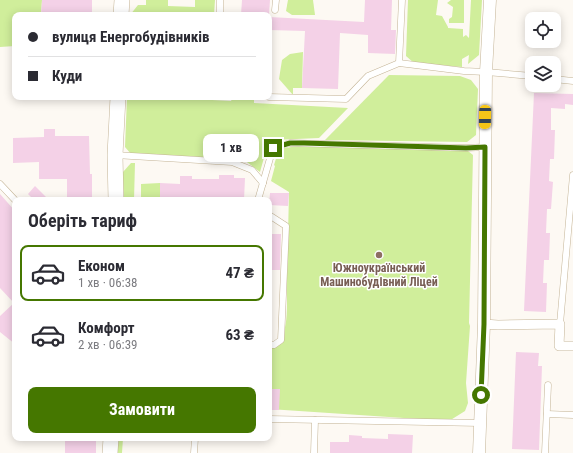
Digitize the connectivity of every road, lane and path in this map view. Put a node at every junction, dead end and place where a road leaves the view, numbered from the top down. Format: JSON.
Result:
{"nodes":[{"id":1,"x":122,"y":0,"type":"edge"},
{"id":2,"x":220,"y":0,"type":"edge"},
{"id":3,"x":276,"y":0,"type":"edge"},
{"id":4,"x":402,"y":0,"type":"edge"},
{"id":5,"x":490,"y":0,"type":"edge"},
{"id":6,"x":275,"y":10,"type":"dead end"},
{"id":7,"x":121,"y":12,"type":"edge"},
{"id":8,"x":220,"y":12,"type":"edge"},
{"id":9,"x":399,"y":63,"type":"junction"},
{"id":10,"x":486,"y":72,"type":"junction"},
{"id":11,"x":525,"y":75,"type":"edge"},
{"id":12,"x":561,"y":79,"type":"edge"},
{"id":13,"x":573,"y":80,"type":"edge"},
{"id":14,"x":272,"y":97,"type":"edge"},
{"id":15,"x":118,"y":100,"type":"edge"},
{"id":16,"x":485,"y":147,"type":"junction"},
{"id":17,"x":115,"y":155,"type":"junction"},
{"id":18,"x":573,"y":175,"type":"edge"},
{"id":19,"x":263,"y":183,"type":"junction"},
{"id":20,"x":0,"y":184,"type":"edge"},
{"id":21,"x":12,"y":197,"type":"edge"},
{"id":22,"x":116,"y":197,"type":"edge"},
{"id":23,"x":259,"y":197,"type":"edge"},
{"id":24,"x":272,"y":217,"type":"edge"},
{"id":25,"x":566,"y":261,"type":"junction"},
{"id":26,"x":573,"y":261,"type":"edge"},
{"id":27,"x":484,"y":324,"type":"junction"},
{"id":28,"x":560,"y":324,"type":"junction"},
{"id":29,"x":272,"y":345,"type":"edge"},
{"id":30,"x":573,"y":346,"type":"edge"},
{"id":31,"x":548,"y":385,"type":"dead end"},
{"id":32,"x":547,"y":414,"type":"junction"},
{"id":33,"x":573,"y":415,"type":"edge"},
{"id":34,"x":272,"y":419,"type":"edge"},
{"id":35,"x":315,"y":420,"type":"junction"},
{"id":36,"x":480,"y":424,"type":"junction"},
{"id":37,"x":111,"y":441,"type":"edge"},
{"id":38,"x":195,"y":441,"type":"edge"},
{"id":39,"x":110,"y":453,"type":"edge"},
{"id":40,"x":194,"y":453,"type":"edge"},
{"id":41,"x":314,"y":453,"type":"edge"},
{"id":42,"x":479,"y":453,"type":"edge"},
{"id":43,"x":545,"y":453,"type":"edge"}],
"edges":[{"from":1,"to":7,"type":"street"},
{"from":2,"to":8,"type":"lane"},
{"from":3,"to":6,"type":"lane"},
{"from":4,"to":9,"type":"lane"},
{"from":5,"to":10,"type":"street"},
{"from":9,"to":10,"type":"lane"},
{"from":9,"to":14,"type":"lane"},
{"from":10,"to":11,"type":"lane"},
{"from":10,"to":16,"type":"street"},
{"from":12,"to":13,"type":"lane"},
{"from":15,"to":17,"type":"street"},
{"from":16,"to":19,"type":"lane"},
{"from":16,"to":27,"type":"street"},
{"from":17,"to":19,"type":"lane"},
{"from":17,"to":22,"type":"street"},
{"from":18,"to":25,"type":"lane"},
{"from":19,"to":23,"type":"lane"},
{"from":20,"to":21,"type":"lane"},
{"from":24,"to":29,"type":"lane"},
{"from":25,"to":26,"type":"lane"},
{"from":25,"to":28,"type":"lane"},
{"from":27,"to":28,"type":"street"},
{"from":27,"to":36,"type":"street"},
{"from":28,"to":30,"type":"street"},
{"from":31,"to":32,"type":"lane"},
{"from":32,"to":33,"type":"lane"},
{"from":32,"to":43,"type":"lane"},
{"from":34,"to":35,"type":"lane"},
{"from":35,"to":36,"type":"lane"},
{"from":35,"to":41,"type":"lane"},
{"from":36,"to":42,"type":"street"},
{"from":37,"to":39,"type":"street"},
{"from":38,"to":40,"type":"lane"}]}
